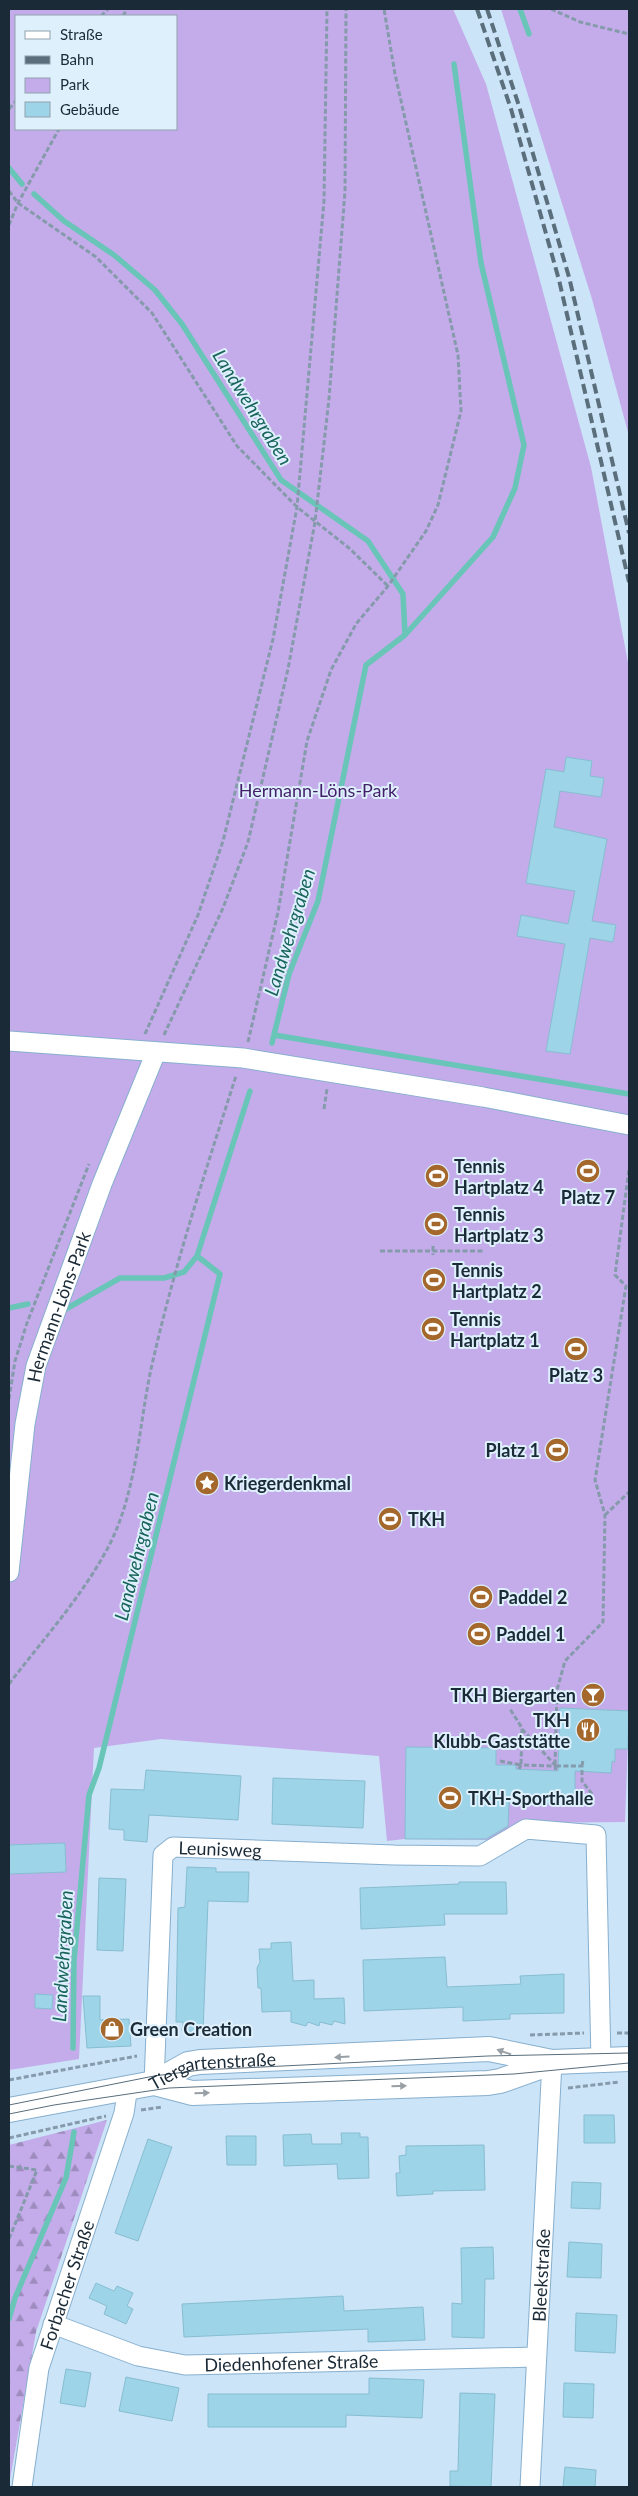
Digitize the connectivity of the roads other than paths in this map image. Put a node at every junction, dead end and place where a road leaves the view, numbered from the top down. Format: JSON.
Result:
{"nodes":[{"id":1,"x":9,"y":1041,"type":"edge"},
{"id":2,"x":146,"y":1052,"type":"junction"},
{"id":3,"x":629,"y":1125,"type":"edge"},
{"id":4,"x":9,"y":1572,"type":"edge"},
{"id":5,"x":629,"y":2059,"type":"edge"},
{"id":6,"x":601,"y":2061,"type":"junction"},
{"id":7,"x":552,"y":2062,"type":"junction"},
{"id":8,"x":154,"y":2082,"type":"junction"},
{"id":9,"x":128,"y":2086,"type":"junction"},
{"id":10,"x":9,"y":2110,"type":"edge"},
{"id":11,"x":53,"y":2324,"type":"junction"},
{"id":12,"x":536,"y":2358,"type":"junction"},
{"id":13,"x":22,"y":2487,"type":"edge"},
{"id":14,"x":530,"y":2487,"type":"edge"}],
"edges":[{"from":1,"to":2,"type":"street"},
{"from":2,"to":3,"type":"street"},
{"from":2,"to":4,"type":"street","name":"Hermann-Löns-Park"},
{"from":5,"to":6,"type":"main road","name":"Tiergartenstraße"},
{"from":6,"to":7,"type":"main road","name":"Tiergartenstraße"},
{"from":6,"to":8,"type":"street","name":"Leunisweg"},
{"from":8,"to":7,"type":"main road","name":"Tiergartenstraße","one_way":true},
{"from":7,"to":8,"type":"main road","name":"Tiergartenstraße","one_way":true},
{"from":7,"to":12,"type":"street","name":"Bleekstraße"},
{"from":8,"to":9,"type":"main road"},
{"from":9,"to":10,"type":"main road"},
{"from":9,"to":11,"type":"street","name":"Forbacher Straße"},
{"from":11,"to":12,"type":"street","name":"Diedenhofener Straße"},
{"from":11,"to":13,"type":"street","name":"Forbacher Straße"},
{"from":12,"to":14,"type":"street","name":"Bleekstraße"}]}
